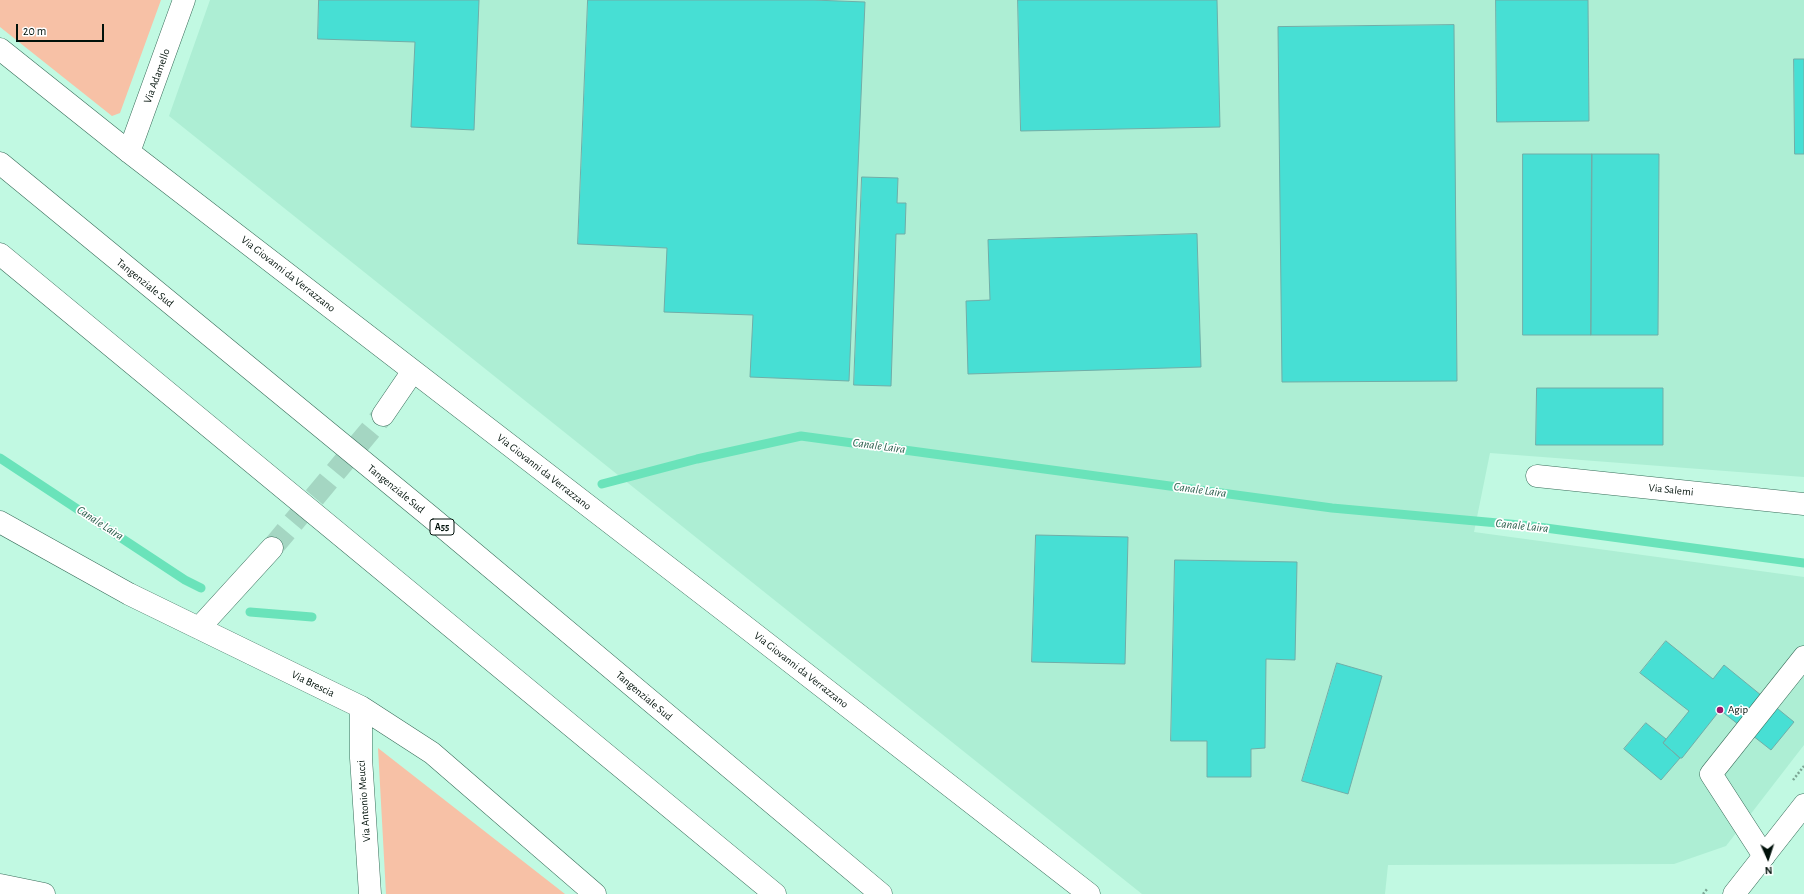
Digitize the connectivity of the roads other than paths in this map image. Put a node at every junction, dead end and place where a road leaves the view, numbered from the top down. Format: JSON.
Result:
{"nodes":[{"id":1,"x":184,"y":0,"type":"edge"},
{"id":2,"x":0,"y":50,"type":"edge"},
{"id":3,"x":129,"y":152,"type":"junction"},
{"id":4,"x":0,"y":163,"type":"edge"},
{"id":5,"x":0,"y":254,"type":"edge"},
{"id":6,"x":413,"y":371,"type":"junction"},
{"id":7,"x":383,"y":416,"type":"tunnel mouth"},
{"id":8,"x":1537,"y":476,"type":"dead end"},
{"id":9,"x":1804,"y":504,"type":"edge"},
{"id":10,"x":0,"y":522,"type":"edge"},
{"id":11,"x":272,"y":548,"type":"tunnel mouth"},
{"id":12,"x":199,"y":628,"type":"junction"},
{"id":13,"x":1804,"y":657,"type":"edge"},
{"id":14,"x":361,"y":707,"type":"junction"},
{"id":15,"x":1804,"y":805,"type":"edge"},
{"id":16,"x":1764,"y":856,"type":"junction"},
{"id":17,"x":0,"y":885,"type":"edge"},
{"id":18,"x":44,"y":894,"type":"edge"},
{"id":19,"x":370,"y":894,"type":"edge"},
{"id":20,"x":594,"y":894,"type":"edge"},
{"id":21,"x":775,"y":894,"type":"edge"},
{"id":22,"x":881,"y":894,"type":"edge"},
{"id":23,"x":1089,"y":894,"type":"edge"},
{"id":24,"x":1734,"y":894,"type":"edge"}],
"edges":[{"from":1,"to":3,"type":"main road","name":"Via Adamello"},
{"from":2,"to":3,"type":"main road","name":"Via Giovanni da Verrazzano"},
{"from":3,"to":6,"type":"main road","name":"Via Giovanni da Verrazzano"},
{"from":4,"to":22,"type":"main road","name":"Tangenziale Sud","number":"A55"},
{"from":5,"to":21,"type":"main road"},
{"from":6,"to":7,"type":"main road"},
{"from":6,"to":23,"type":"main road","name":"Via Giovanni da Verrazzano"},
{"from":8,"to":9,"type":"main road","name":"Via Salemi"},
{"from":10,"to":12,"type":"main road","name":"Via Brescia"},
{"from":11,"to":12,"type":"main road"},
{"from":12,"to":14,"type":"main road","name":"Via Brescia"},
{"from":13,"to":16,"type":"main road"},
{"from":14,"to":19,"type":"main road","name":"Via Antonio Meucci"},
{"from":14,"to":20,"type":"main road","name":"Via Brescia"},
{"from":15,"to":16,"type":"main road"},
{"from":16,"to":24,"type":"main road"},
{"from":17,"to":18,"type":"main road"}]}
